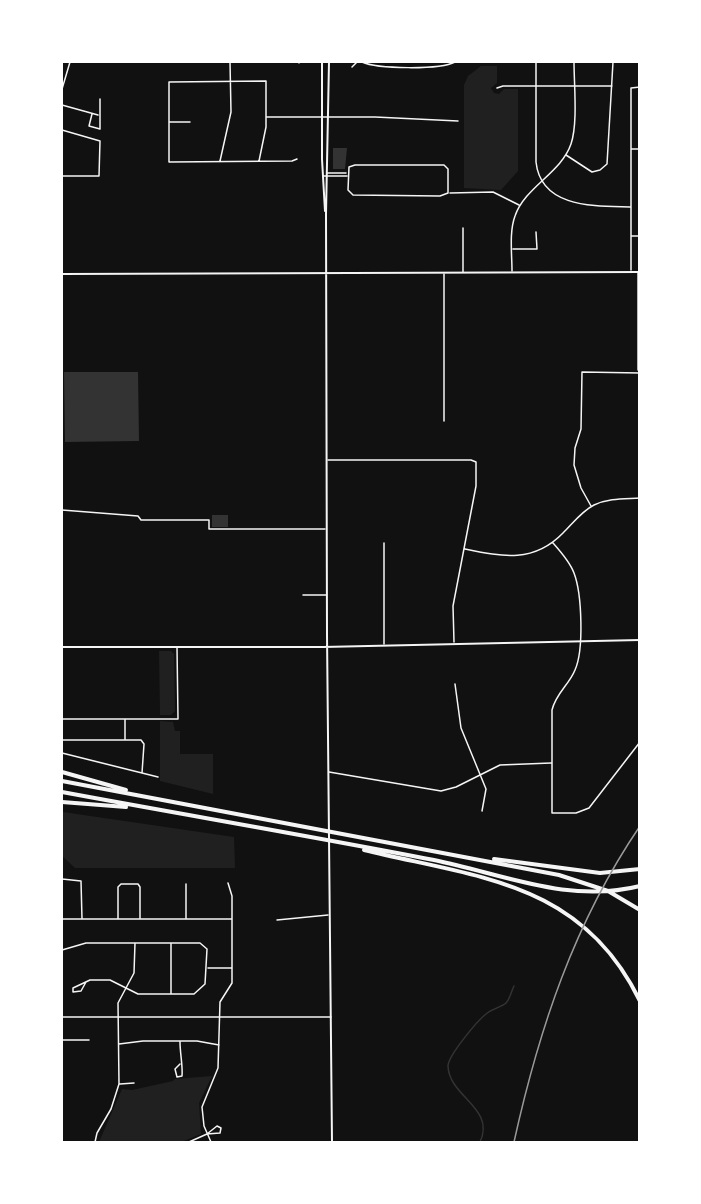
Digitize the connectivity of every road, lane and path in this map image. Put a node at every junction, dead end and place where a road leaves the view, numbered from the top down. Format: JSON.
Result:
{"nodes":[{"id":1,"x":70,"y":62,"type":"edge"},
{"id":2,"x":230,"y":62,"type":"edge"},
{"id":3,"x":322,"y":62,"type":"edge"},
{"id":4,"x":328,"y":62,"type":"edge"},
{"id":5,"x":357,"y":62,"type":"edge"},
{"id":6,"x":362,"y":62,"type":"edge"},
{"id":7,"x":455,"y":62,"type":"edge"},
{"id":8,"x":536,"y":62,"type":"edge"},
{"id":9,"x":574,"y":62,"type":"edge"},
{"id":10,"x":613,"y":62,"type":"edge"},
{"id":11,"x":639,"y":62,"type":"edge"},
{"id":12,"x":352,"y":67,"type":"dead end"},
{"id":13,"x":230,"y":82,"type":"junction"},
{"id":14,"x":536,"y":86,"type":"junction"},
{"id":15,"x":573,"y":86,"type":"junction"},
{"id":16,"x":613,"y":86,"type":"junction"},
{"id":17,"x":639,"y":87,"type":"edge"},
{"id":18,"x":497,"y":88,"type":"dead end"},
{"id":19,"x":62,"y":89,"type":"edge"},
{"id":20,"x":100,"y":99,"type":"dead end"},
{"id":21,"x":62,"y":105,"type":"edge"},
{"id":22,"x":92,"y":114,"type":"junction"},
{"id":23,"x":100,"y":116,"type":"junction"},
{"id":24,"x":266,"y":117,"type":"junction"},
{"id":25,"x":322,"y":117,"type":"junction"},
{"id":26,"x":327,"y":117,"type":"junction"},
{"id":27,"x":458,"y":121,"type":"dead end"},
{"id":28,"x":169,"y":122,"type":"junction"},
{"id":29,"x":190,"y":122,"type":"dead end"},
{"id":30,"x":62,"y":129,"type":"edge"},
{"id":31,"x":630,"y":149,"type":"junction"},
{"id":32,"x":639,"y":149,"type":"edge"},
{"id":33,"x":566,"y":154,"type":"junction"},
{"id":34,"x":297,"y":159,"type":"dead end"},
{"id":35,"x":259,"y":161,"type":"junction"},
{"id":36,"x":220,"y":162,"type":"junction"},
{"id":37,"x":338,"y":172,"type":"junction"},
{"id":38,"x":347,"y":172,"type":"junction"},
{"id":39,"x":322,"y":174,"type":"junction"},
{"id":40,"x":327,"y":174,"type":"junction"},
{"id":41,"x":62,"y":176,"type":"edge"},
{"id":42,"x":338,"y":176,"type":"junction"},
{"id":43,"x":347,"y":176,"type":"junction"},
{"id":44,"x":543,"y":180,"type":"junction"},
{"id":45,"x":448,"y":193,"type":"junction"},
{"id":46,"x":520,"y":205,"type":"junction"},
{"id":47,"x":630,"y":207,"type":"junction"},
{"id":48,"x":326,"y":214,"type":"junction"},
{"id":49,"x":463,"y":228,"type":"dead end"},
{"id":50,"x":536,"y":232,"type":"dead end"},
{"id":51,"x":630,"y":236,"type":"junction"},
{"id":52,"x":639,"y":236,"type":"edge"},
{"id":53,"x":512,"y":249,"type":"junction"},
{"id":54,"x":512,"y":272,"type":"junction"},
{"id":55,"x":631,"y":272,"type":"junction"},
{"id":56,"x":639,"y":272,"type":"edge"},
{"id":57,"x":326,"y":273,"type":"junction"},
{"id":58,"x":444,"y":273,"type":"junction"},
{"id":59,"x":463,"y":273,"type":"junction"},
{"id":60,"x":62,"y":274,"type":"edge"},
{"id":61,"x":639,"y":372,"type":"edge"},
{"id":62,"x":444,"y":421,"type":"dead end"},
{"id":63,"x":327,"y":460,"type":"junction"},
{"id":64,"x":639,"y":498,"type":"edge"},
{"id":65,"x":591,"y":506,"type":"junction"},
{"id":66,"x":62,"y":510,"type":"edge"},
{"id":67,"x":327,"y":529,"type":"junction"},
{"id":68,"x":384,"y":543,"type":"dead end"},
{"id":69,"x":553,"y":543,"type":"junction"},
{"id":70,"x":464,"y":549,"type":"junction"},
{"id":71,"x":303,"y":595,"type":"dead end"},
{"id":72,"x":327,"y":595,"type":"junction"},
{"id":73,"x":579,"y":640,"type":"junction"},
{"id":74,"x":639,"y":640,"type":"edge"},
{"id":75,"x":454,"y":643,"type":"junction"},
{"id":76,"x":384,"y":645,"type":"junction"},
{"id":77,"x":62,"y":647,"type":"edge"},
{"id":78,"x":177,"y":647,"type":"junction"},
{"id":79,"x":327,"y":647,"type":"junction"},
{"id":80,"x":454,"y":684,"type":"dead end"},
{"id":81,"x":62,"y":719,"type":"edge"},
{"id":82,"x":125,"y":719,"type":"junction"},
{"id":83,"x":62,"y":740,"type":"edge"},
{"id":84,"x":125,"y":740,"type":"junction"},
{"id":85,"x":639,"y":742,"type":"edge"},
{"id":86,"x":62,"y":753,"type":"edge"},
{"id":87,"x":552,"y":763,"type":"junction"},
{"id":88,"x":62,"y":772,"type":"edge"},
{"id":89,"x":328,"y":772,"type":"junction"},
{"id":90,"x":142,"y":773,"type":"junction"},
{"id":91,"x":481,"y":774,"type":"junction"},
{"id":92,"x":158,"y":777,"type":"dead end"},
{"id":93,"x":62,"y":781,"type":"edge"},
{"id":94,"x":62,"y":792,"type":"edge"},
{"id":95,"x":149,"y":797,"type":"junction"},
{"id":96,"x":62,"y":802,"type":"edge"},
{"id":97,"x":482,"y":811,"type":"dead end"},
{"id":98,"x":189,"y":816,"type":"junction"},
{"id":99,"x":339,"y":843,"type":"junction"},
{"id":100,"x":464,"y":855,"type":"junction"},
{"id":101,"x":639,"y":869,"type":"edge"},
{"id":102,"x":62,"y":879,"type":"edge"},
{"id":103,"x":228,"y":883,"type":"dead end"},
{"id":104,"x":186,"y":884,"type":"dead end"},
{"id":105,"x":639,"y":886,"type":"edge"},
{"id":106,"x":639,"y":910,"type":"edge"},
{"id":107,"x":329,"y":915,"type":"junction"},
{"id":108,"x":140,"y":918,"type":"junction"},
{"id":109,"x":62,"y":919,"type":"edge"},
{"id":110,"x":82,"y":919,"type":"junction"},
{"id":111,"x":118,"y":919,"type":"junction"},
{"id":112,"x":186,"y":919,"type":"junction"},
{"id":113,"x":232,"y":919,"type":"junction"},
{"id":114,"x":278,"y":920,"type":"dead end"},
{"id":115,"x":135,"y":943,"type":"junction"},
{"id":116,"x":171,"y":943,"type":"junction"},
{"id":117,"x":62,"y":950,"type":"edge"},
{"id":118,"x":207,"y":968,"type":"junction"},
{"id":119,"x":232,"y":968,"type":"junction"},
{"id":120,"x":86,"y":982,"type":"junction"},
{"id":121,"x":126,"y":988,"type":"junction"},
{"id":122,"x":171,"y":994,"type":"junction"},
{"id":123,"x":639,"y":1001,"type":"edge"},
{"id":124,"x":62,"y":1017,"type":"edge"},
{"id":125,"x":118,"y":1017,"type":"junction"},
{"id":126,"x":219,"y":1017,"type":"junction"},
{"id":127,"x":331,"y":1017,"type":"junction"},
{"id":128,"x":62,"y":1040,"type":"edge"},
{"id":129,"x":89,"y":1040,"type":"dead end"},
{"id":130,"x":180,"y":1041,"type":"junction"},
{"id":131,"x":119,"y":1044,"type":"junction"},
{"id":132,"x":219,"y":1045,"type":"junction"},
{"id":133,"x":180,"y":1064,"type":"dead end"},
{"id":134,"x":134,"y":1083,"type":"dead end"},
{"id":135,"x":119,"y":1084,"type":"junction"},
{"id":136,"x":207,"y":1134,"type":"junction"},
{"id":137,"x":95,"y":1143,"type":"edge"},
{"id":138,"x":189,"y":1143,"type":"edge"},
{"id":139,"x":211,"y":1143,"type":"edge"},
{"id":140,"x":332,"y":1143,"type":"edge"}],
"edges":[{"from":1,"to":19,"type":"street"},
{"from":2,"to":13,"type":"street"},
{"from":3,"to":25,"type":"street"},
{"from":4,"to":26,"type":"street"},
{"from":5,"to":12,"type":"street"},
{"from":6,"to":7,"type":"street"},
{"from":8,"to":14,"type":"street"},
{"from":9,"to":15,"type":"street"},
{"from":10,"to":11,"type":"street"},
{"from":10,"to":16,"type":"street"},
{"from":13,"to":24,"type":"street"},
{"from":13,"to":28,"type":"street"},
{"from":13,"to":36,"type":"street"},
{"from":14,"to":15,"type":"street"},
{"from":14,"to":18,"type":"street"},
{"from":14,"to":44,"type":"street"},
{"from":15,"to":16,"type":"street"},
{"from":15,"to":33,"type":"street"},
{"from":16,"to":33,"type":"street"},
{"from":17,"to":31,"type":"street"},
{"from":20,"to":23,"type":"street"},
{"from":21,"to":22,"type":"street"},
{"from":22,"to":23,"type":"street"},
{"from":22,"to":23,"type":"street"},
{"from":24,"to":25,"type":"street"},
{"from":24,"to":35,"type":"street"},
{"from":25,"to":26,"type":"street"},
{"from":25,"to":39,"type":"street"},
{"from":26,"to":27,"type":"street"},
{"from":26,"to":40,"type":"street"},
{"from":28,"to":29,"type":"street"},
{"from":28,"to":36,"type":"street"},
{"from":30,"to":41,"type":"street"},
{"from":31,"to":32,"type":"street"},
{"from":31,"to":47,"type":"street"},
{"from":33,"to":44,"type":"street"},
{"from":34,"to":35,"type":"street"},
{"from":35,"to":36,"type":"street"},
{"from":37,"to":38,"type":"street"},
{"from":37,"to":40,"type":"street"},
{"from":37,"to":42,"type":"street"},
{"from":38,"to":43,"type":"street"},
{"from":38,"to":45,"type":"street"},
{"from":39,"to":40,"type":"street"},
{"from":39,"to":48,"type":"street"},
{"from":40,"to":42,"type":"street"},
{"from":40,"to":48,"type":"street"},
{"from":42,"to":43,"type":"street"},
{"from":43,"to":45,"type":"street"},
{"from":44,"to":46,"type":"street"},
{"from":44,"to":47,"type":"street"},
{"from":45,"to":46,"type":"street"},
{"from":46,"to":53,"type":"street"},
{"from":47,"to":51,"type":"street"},
{"from":48,"to":57,"type":"street"},
{"from":49,"to":59,"type":"street"},
{"from":50,"to":53,"type":"street"},
{"from":51,"to":52,"type":"street"},
{"from":51,"to":55,"type":"street"},
{"from":53,"to":54,"type":"street"},
{"from":54,"to":55,"type":"street"},
{"from":54,"to":59,"type":"street"},
{"from":55,"to":56,"type":"street"},
{"from":56,"to":61,"type":"street"},
{"from":57,"to":58,"type":"street"},
{"from":57,"to":60,"type":"street"},
{"from":57,"to":63,"type":"street"},
{"from":58,"to":59,"type":"street"},
{"from":58,"to":62,"type":"street"},
{"from":61,"to":65,"type":"street"},
{"from":63,"to":67,"type":"street"},
{"from":63,"to":70,"type":"street"},
{"from":64,"to":65,"type":"street"},
{"from":65,"to":69,"type":"street"},
{"from":66,"to":67,"type":"street"},
{"from":67,"to":72,"type":"street"},
{"from":68,"to":76,"type":"street"},
{"from":69,"to":70,"type":"street"},
{"from":69,"to":73,"type":"street"},
{"from":70,"to":75,"type":"street"},
{"from":71,"to":72,"type":"street"},
{"from":72,"to":79,"type":"street"},
{"from":73,"to":74,"type":"street"},
{"from":73,"to":75,"type":"street"},
{"from":73,"to":87,"type":"street"},
{"from":75,"to":76,"type":"street"},
{"from":76,"to":79,"type":"street"},
{"from":77,"to":78,"type":"street"},
{"from":78,"to":79,"type":"street"},
{"from":78,"to":82,"type":"street"},
{"from":79,"to":89,"type":"street"},
{"from":80,"to":91,"type":"street"},
{"from":81,"to":82,"type":"street"},
{"from":82,"to":84,"type":"street"},
{"from":83,"to":84,"type":"street"},
{"from":84,"to":90,"type":"street"},
{"from":85,"to":87,"type":"street"},
{"from":86,"to":90,"type":"street"},
{"from":87,"to":91,"type":"street"},
{"from":88,"to":95,"type":"highway"},
{"from":89,"to":91,"type":"street"},
{"from":89,"to":107,"type":"street"},
{"from":90,"to":92,"type":"street"},
{"from":91,"to":97,"type":"street"},
{"from":93,"to":95,"type":"highway"},
{"from":94,"to":98,"type":"highway"},
{"from":95,"to":100,"type":"highway"},
{"from":96,"to":98,"type":"highway"},
{"from":98,"to":99,"type":"highway"},
{"from":99,"to":105,"type":"highway"},
{"from":99,"to":123,"type":"highway"},
{"from":100,"to":101,"type":"highway"},
{"from":100,"to":106,"type":"highway"},
{"from":102,"to":110,"type":"street"},
{"from":103,"to":113,"type":"street"},
{"from":104,"to":112,"type":"street"},
{"from":107,"to":114,"type":"street"},
{"from":107,"to":127,"type":"street"},
{"from":108,"to":111,"type":"street"},
{"from":108,"to":111,"type":"street"},
{"from":108,"to":112,"type":"street"},
{"from":109,"to":110,"type":"street"},
{"from":110,"to":111,"type":"street"},
{"from":112,"to":113,"type":"street"},
{"from":113,"to":119,"type":"street"},
{"from":115,"to":116,"type":"street"},
{"from":115,"to":117,"type":"street"},
{"from":115,"to":121,"type":"street"},
{"from":116,"to":118,"type":"street"},
{"from":116,"to":122,"type":"street"},
{"from":118,"to":119,"type":"street"},
{"from":118,"to":122,"type":"street"},
{"from":119,"to":126,"type":"street"},
{"from":120,"to":120,"type":"street"},
{"from":120,"to":121,"type":"street"},
{"from":121,"to":122,"type":"street"},
{"from":121,"to":125,"type":"street"},
{"from":124,"to":125,"type":"street"},
{"from":125,"to":126,"type":"street"},
{"from":125,"to":131,"type":"street"},
{"from":126,"to":127,"type":"street"},
{"from":126,"to":132,"type":"street"},
{"from":127,"to":140,"type":"street"},
{"from":128,"to":129,"type":"street"},
{"from":130,"to":131,"type":"street"},
{"from":130,"to":132,"type":"street"},
{"from":130,"to":133,"type":"street"},
{"from":131,"to":135,"type":"street"},
{"from":132,"to":136,"type":"street"},
{"from":134,"to":135,"type":"street"},
{"from":135,"to":137,"type":"street"},
{"from":136,"to":136,"type":"street"},
{"from":136,"to":138,"type":"street"},
{"from":136,"to":139,"type":"street"}]}
